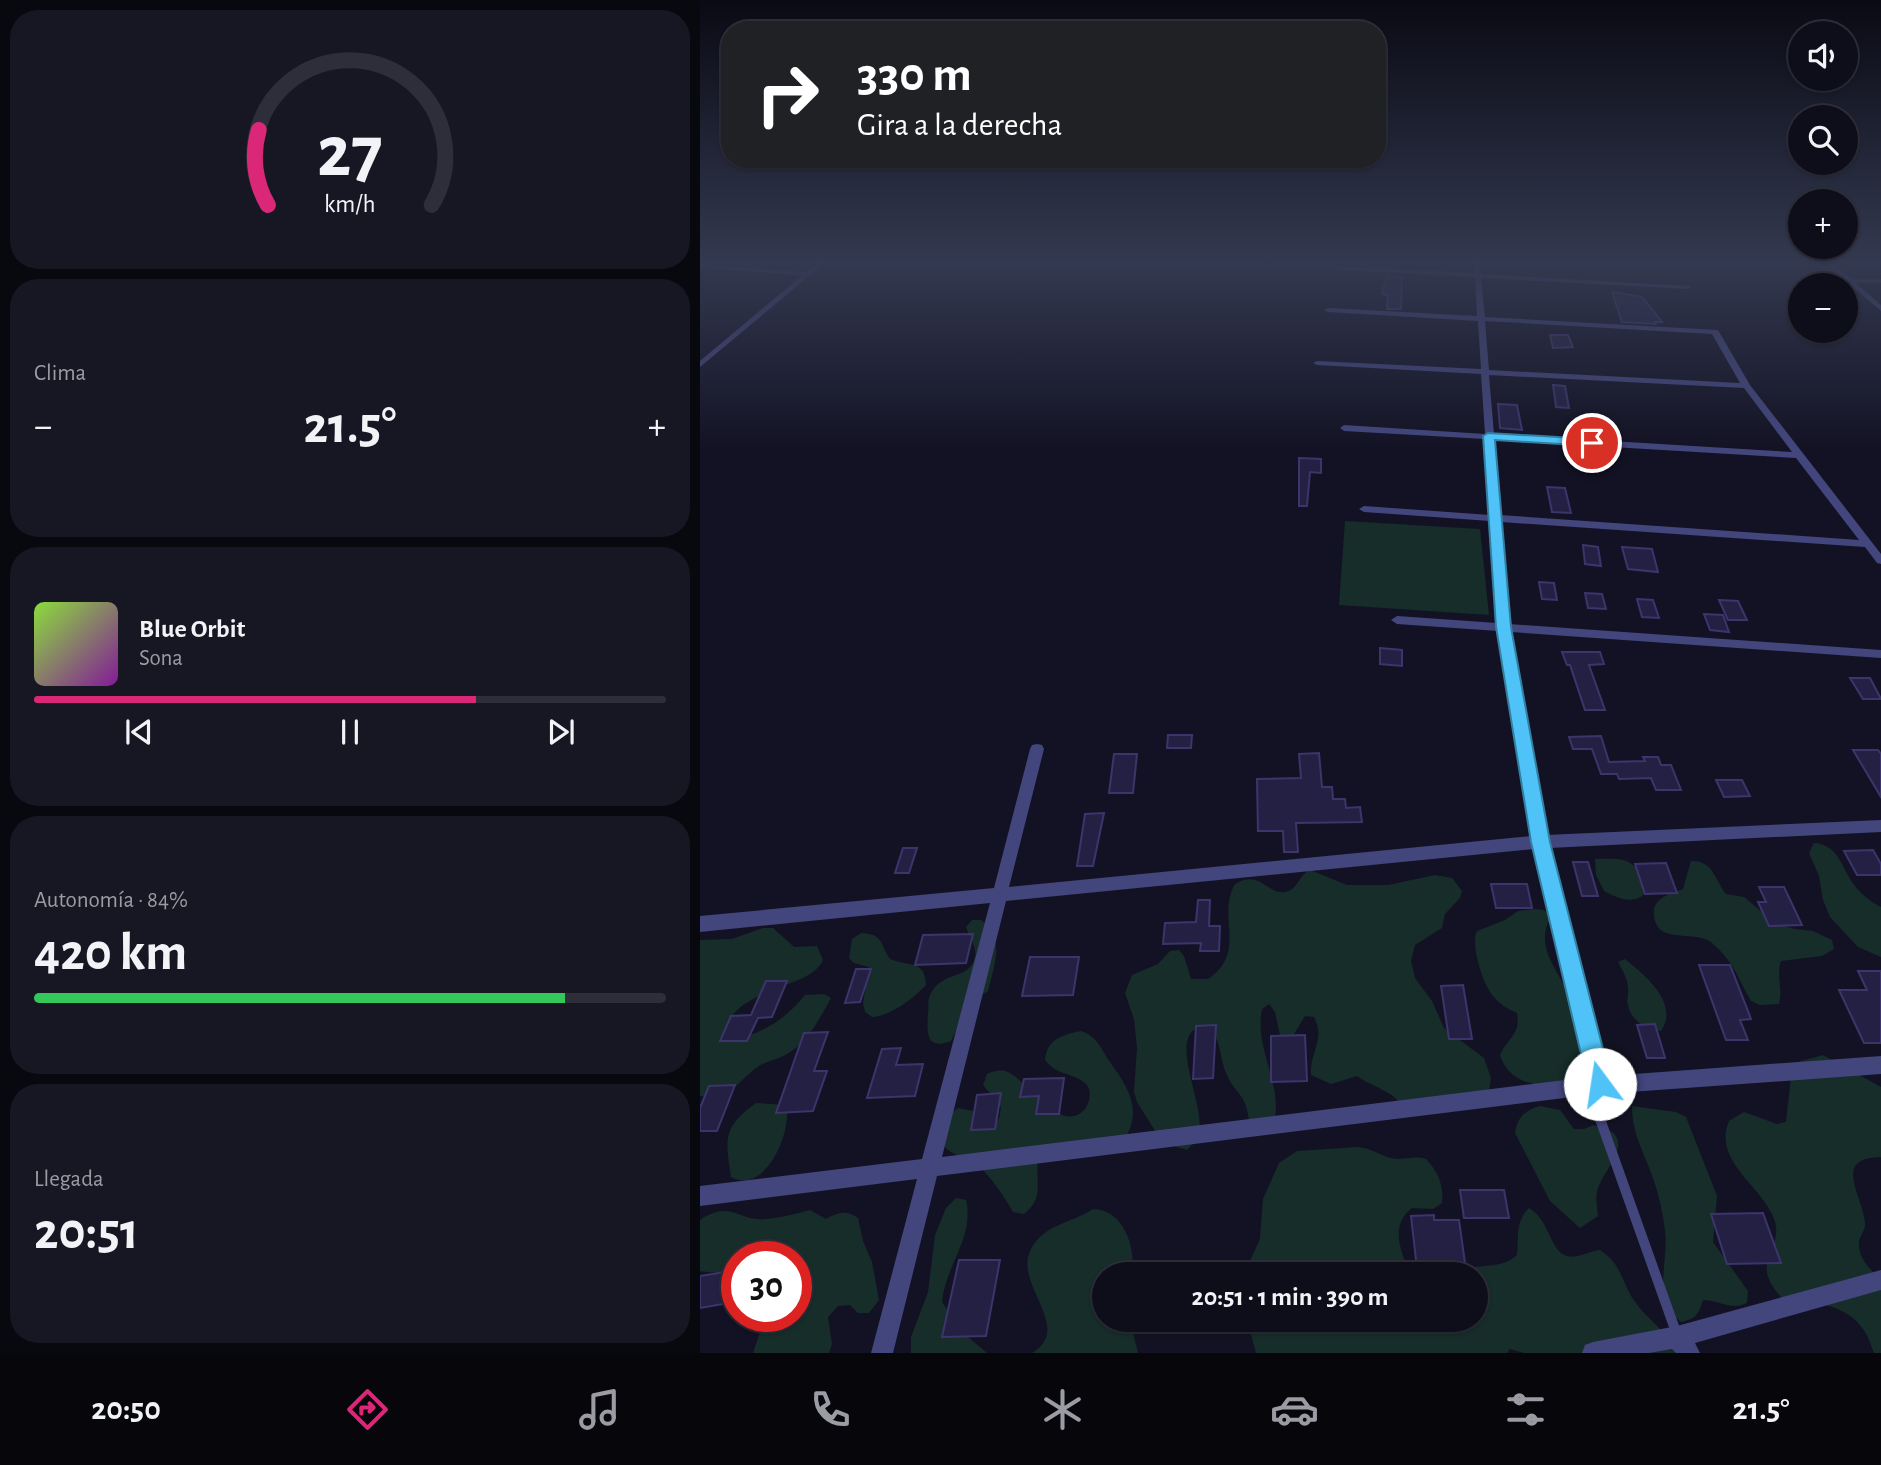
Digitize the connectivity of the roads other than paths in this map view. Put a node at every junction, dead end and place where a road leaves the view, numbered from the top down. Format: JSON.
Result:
{"nodes":[{"id":1,"x":746,"y":325,"type":"edge"},
{"id":2,"x":1481,"y":325,"type":"edge"},
{"id":3,"x":1592,"y":325,"type":"edge"},
{"id":4,"x":1317,"y":363,"type":"dead end"},
{"id":5,"x":700,"y":365,"type":"edge"},
{"id":6,"x":1484,"y":372,"type":"junction"},
{"id":7,"x":1746,"y":386,"type":"junction"},
{"id":8,"x":1344,"y":428,"type":"dead end"},
{"id":9,"x":1488,"y":436,"type":"junction"},
{"id":10,"x":1799,"y":455,"type":"junction"},
{"id":11,"x":1364,"y":509,"type":"dead end"},
{"id":12,"x":1494,"y":520,"type":"junction"},
{"id":13,"x":1868,"y":544,"type":"junction"},
{"id":14,"x":1881,"y":561,"type":"edge"},
{"id":15,"x":1397,"y":620,"type":"dead end"},
{"id":16,"x":1503,"y":627,"type":"junction"},
{"id":17,"x":1881,"y":654,"type":"edge"},
{"id":18,"x":1037,"y":749,"type":"dead end"},
{"id":19,"x":1881,"y":826,"type":"edge"},
{"id":20,"x":1540,"y":842,"type":"junction"},
{"id":21,"x":1000,"y":893,"type":"junction"},
{"id":22,"x":700,"y":924,"type":"edge"},
{"id":23,"x":1881,"y":1065,"type":"edge"},
{"id":24,"x":1594,"y":1085,"type":"junction"},
{"id":25,"x":929,"y":1169,"type":"junction"},
{"id":26,"x":700,"y":1196,"type":"edge"},
{"id":27,"x":1881,"y":1280,"type":"edge"},
{"id":28,"x":1683,"y":1345,"type":"edge"},
{"id":29,"x":882,"y":1353,"type":"edge"},
{"id":30,"x":1593,"y":1353,"type":"edge"}],
"edges":[{"from":1,"to":5,"type":"street"},
{"from":2,"to":6,"type":"street"},
{"from":3,"to":7,"type":"street"},
{"from":4,"to":6,"type":"street"},
{"from":6,"to":7,"type":"street"},
{"from":6,"to":9,"type":"street"},
{"from":7,"to":10,"type":"street"},
{"from":8,"to":9,"type":"street"},
{"from":9,"to":10,"type":"street"},
{"from":9,"to":12,"type":"street"},
{"from":10,"to":13,"type":"street"},
{"from":11,"to":12,"type":"street"},
{"from":12,"to":13,"type":"street"},
{"from":12,"to":16,"type":"street"},
{"from":13,"to":14,"type":"street"},
{"from":15,"to":16,"type":"street"},
{"from":16,"to":17,"type":"street"},
{"from":16,"to":20,"type":"street"},
{"from":18,"to":21,"type":"street"},
{"from":19,"to":20,"type":"street"},
{"from":20,"to":21,"type":"street"},
{"from":20,"to":24,"type":"street"},
{"from":21,"to":22,"type":"street"},
{"from":21,"to":25,"type":"street"},
{"from":23,"to":24,"type":"street"},
{"from":24,"to":25,"type":"street"},
{"from":24,"to":28,"type":"lane"},
{"from":25,"to":26,"type":"street"},
{"from":25,"to":29,"type":"street"},
{"from":27,"to":28,"type":"street"},
{"from":28,"to":30,"type":"street"}]}
